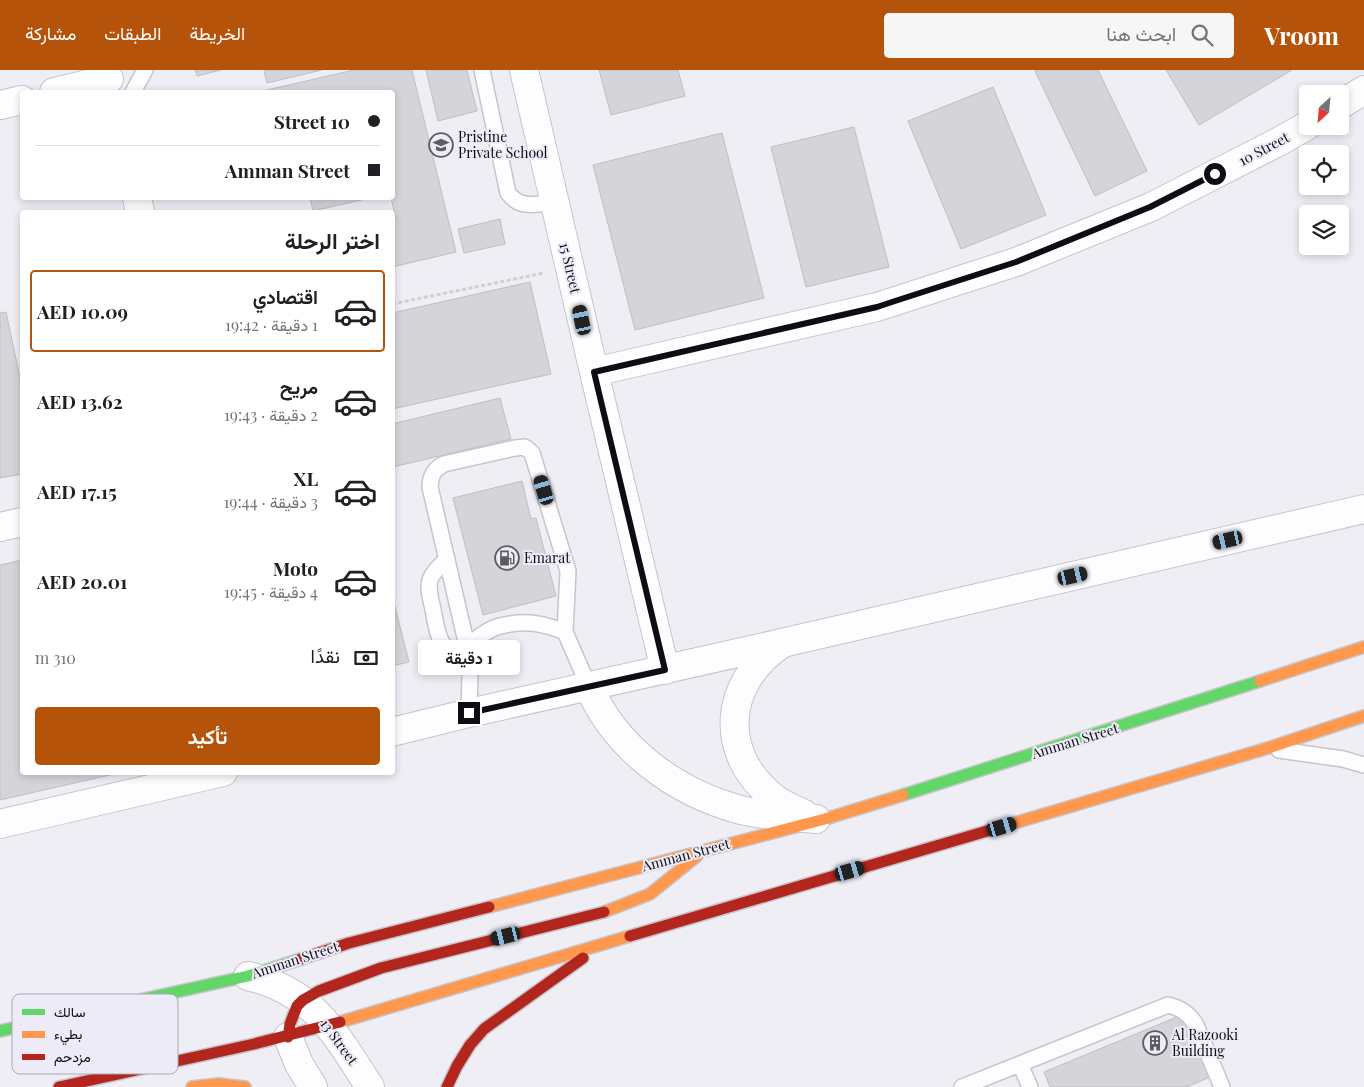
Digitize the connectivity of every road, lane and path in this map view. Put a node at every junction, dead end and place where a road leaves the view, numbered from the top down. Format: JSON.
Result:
{"nodes":[{"id":1,"x":145,"y":70,"type":"edge"},
{"id":2,"x":524,"y":70,"type":"edge"},
{"id":3,"x":485,"y":72,"type":"edge"},
{"id":4,"x":109,"y":81,"type":"edge"},
{"id":5,"x":64,"y":90,"type":"edge"},
{"id":6,"x":134,"y":90,"type":"edge"},
{"id":7,"x":1364,"y":90,"type":"edge"},
{"id":8,"x":1349,"y":99,"type":"edge"},
{"id":9,"x":20,"y":100,"type":"edge"},
{"id":10,"x":0,"y":105,"type":"edge"},
{"id":11,"x":1299,"y":130,"type":"edge"},
{"id":12,"x":554,"y":202,"type":"junction"},
{"id":13,"x":570,"y":268,"type":"junction"},
{"id":14,"x":395,"y":303,"type":"edge"},
{"id":15,"x":594,"y":372,"type":"junction"},
{"id":16,"x":1364,"y":508,"type":"edge"},
{"id":17,"x":20,"y":522,"type":"edge"},
{"id":18,"x":0,"y":527,"type":"edge"},
{"id":19,"x":447,"y":559,"type":"junction"},
{"id":20,"x":565,"y":632,"type":"junction"},
{"id":21,"x":782,"y":643,"type":"junction"},
{"id":22,"x":467,"y":646,"type":"junction"},
{"id":23,"x":1364,"y":647,"type":"edge"},
{"id":24,"x":665,"y":670,"type":"junction"},
{"id":25,"x":589,"y":687,"type":"junction"},
{"id":26,"x":469,"y":713,"type":"junction"},
{"id":27,"x":1364,"y":716,"type":"edge"},
{"id":28,"x":395,"y":731,"type":"edge"},
{"id":29,"x":1268,"y":748,"type":"junction"},
{"id":30,"x":1364,"y":765,"type":"edge"},
{"id":31,"x":210,"y":775,"type":"edge"},
{"id":32,"x":825,"y":819,"type":"junction"},
{"id":33,"x":0,"y":824,"type":"edge"},
{"id":34,"x":704,"y":850,"type":"junction"},
{"id":35,"x":603,"y":944,"type":"junction"},
{"id":36,"x":248,"y":976,"type":"junction"},
{"id":37,"x":167,"y":994,"type":"edge"},
{"id":38,"x":303,"y":1000,"type":"junction"},
{"id":39,"x":329,"y":1025,"type":"junction"},
{"id":40,"x":288,"y":1037,"type":"junction"},
{"id":41,"x":178,"y":1062,"type":"edge"},
{"id":42,"x":1020,"y":1064,"type":"junction"},
{"id":43,"x":123,"y":1074,"type":"edge"},
{"id":44,"x":96,"y":1080,"type":"junction"},
{"id":45,"x":58,"y":1087,"type":"edge"},
{"id":46,"x":108,"y":1087,"type":"edge"},
{"id":47,"x":192,"y":1087,"type":"edge"},
{"id":48,"x":245,"y":1087,"type":"edge"},
{"id":49,"x":313,"y":1087,"type":"edge"},
{"id":50,"x":370,"y":1087,"type":"edge"},
{"id":51,"x":447,"y":1087,"type":"edge"},
{"id":52,"x":962,"y":1087,"type":"edge"},
{"id":53,"x":1030,"y":1087,"type":"edge"},
{"id":54,"x":1222,"y":1087,"type":"edge"}],
"edges":[{"from":1,"to":6,"type":"lane"},
{"from":2,"to":12,"type":"street","name":"15 Street"},
{"from":3,"to":12,"type":"lane"},
{"from":4,"to":5,"type":"street"},
{"from":7,"to":8,"type":"street"},
{"from":9,"to":10,"type":"street"},
{"from":11,"to":15,"type":"street","name":"10 Street"},
{"from":12,"to":13,"type":"street","name":"15 Street"},
{"from":13,"to":14,"type":"path"},
{"from":13,"to":15,"type":"street","name":"15 Street"},
{"from":15,"to":24,"type":"street","name":"15 Street"},
{"from":16,"to":21,"type":"street"},
{"from":17,"to":18,"type":"street"},
{"from":19,"to":20,"type":"lane"},
{"from":19,"to":22,"type":"lane"},
{"from":19,"to":22,"type":"lane"},
{"from":20,"to":22,"type":"lane"},
{"from":20,"to":25,"type":"lane"},
{"from":21,"to":24,"type":"street"},
{"from":21,"to":32,"type":"street"},
{"from":22,"to":26,"type":"lane"},
{"from":23,"to":32,"type":"main road","name":"Amman Street"},
{"from":24,"to":25,"type":"street"},
{"from":25,"to":26,"type":"street"},
{"from":25,"to":32,"type":"street"},
{"from":26,"to":28,"type":"street"},
{"from":27,"to":29,"type":"main road"},
{"from":29,"to":30,"type":"lane"},
{"from":29,"to":35,"type":"main road"},
{"from":31,"to":33,"type":"street"},
{"from":32,"to":34,"type":"main road","name":"Amman Street"},
{"from":34,"to":36,"type":"main road","name":"Amman Street"},
{"from":34,"to":38,"type":"main road"},
{"from":35,"to":39,"type":"main road"},
{"from":35,"to":51,"type":"main road"},
{"from":36,"to":37,"type":"main road","name":"Amman Street"},
{"from":36,"to":38,"type":"street","name":"13 Street"},
{"from":38,"to":39,"type":"street","name":"13 Street"},
{"from":38,"to":40,"type":"main road"},
{"from":39,"to":40,"type":"main road"},
{"from":39,"to":50,"type":"street","name":"13 Street"},
{"from":40,"to":41,"type":"main road"},
{"from":40,"to":49,"type":"street"},
{"from":42,"to":52,"type":"lane"},
{"from":42,"to":53,"type":"lane"},
{"from":42,"to":54,"type":"lane"},
{"from":43,"to":44,"type":"main road"},
{"from":44,"to":45,"type":"main road"},
{"from":44,"to":46,"type":"main road"},
{"from":47,"to":48,"type":"main road"}]}
